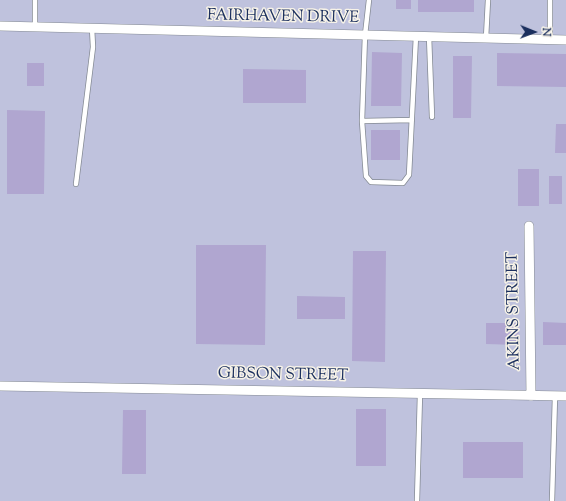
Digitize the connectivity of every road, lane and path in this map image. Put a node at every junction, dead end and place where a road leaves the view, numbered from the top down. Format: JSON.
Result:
{"nodes":[{"id":1,"x":35,"y":0,"type":"edge"},
{"id":2,"x":369,"y":0,"type":"edge"},
{"id":3,"x":488,"y":0,"type":"edge"},
{"id":4,"x":550,"y":0,"type":"edge"},
{"id":5,"x":0,"y":26,"type":"edge"},
{"id":6,"x":35,"y":27,"type":"junction"},
{"id":7,"x":92,"y":28,"type":"junction"},
{"id":8,"x":365,"y":35,"type":"junction"},
{"id":9,"x":416,"y":36,"type":"junction"},
{"id":10,"x":429,"y":36,"type":"junction"},
{"id":11,"x":486,"y":38,"type":"junction"},
{"id":12,"x":550,"y":39,"type":"junction"},
{"id":13,"x":566,"y":40,"type":"edge"},
{"id":14,"x":432,"y":116,"type":"dead end"},
{"id":15,"x":412,"y":120,"type":"junction"},
{"id":16,"x":362,"y":121,"type":"junction"},
{"id":17,"x":76,"y":184,"type":"dead end"},
{"id":18,"x":529,"y":226,"type":"dead end"},
{"id":19,"x":0,"y":386,"type":"edge"},
{"id":20,"x":420,"y":394,"type":"junction"},
{"id":21,"x":531,"y":396,"type":"junction"},
{"id":22,"x":555,"y":396,"type":"junction"},
{"id":23,"x":566,"y":396,"type":"edge"},
{"id":24,"x":417,"y":501,"type":"edge"},
{"id":25,"x":552,"y":501,"type":"edge"}],
"edges":[{"from":1,"to":6,"type":"lane"},
{"from":2,"to":8,"type":"lane"},
{"from":3,"to":11,"type":"lane"},
{"from":4,"to":12,"type":"lane"},
{"from":5,"to":6,"type":"street","name":"FAIRHAVEN DRIVE"},
{"from":6,"to":7,"type":"street","name":"FAIRHAVEN DRIVE"},
{"from":7,"to":8,"type":"street","name":"FAIRHAVEN DRIVE"},
{"from":7,"to":17,"type":"lane"},
{"from":8,"to":9,"type":"street","name":"FAIRHAVEN DRIVE"},
{"from":8,"to":16,"type":"lane"},
{"from":9,"to":10,"type":"street","name":"FAIRHAVEN DRIVE"},
{"from":9,"to":15,"type":"lane"},
{"from":10,"to":11,"type":"street","name":"FAIRHAVEN DRIVE"},
{"from":10,"to":14,"type":"lane"},
{"from":11,"to":12,"type":"street","name":"FAIRHAVEN DRIVE"},
{"from":12,"to":13,"type":"street","name":"FAIRHAVEN DRIVE"},
{"from":15,"to":16,"type":"lane"},
{"from":15,"to":16,"type":"lane"},
{"from":18,"to":21,"type":"street","name":"AKINS STREET"},
{"from":19,"to":20,"type":"street","name":"GIBSON STREET"},
{"from":20,"to":21,"type":"street","name":"GIBSON STREET"},
{"from":20,"to":24,"type":"lane"},
{"from":21,"to":22,"type":"street","name":"GIBSON STREET"},
{"from":22,"to":23,"type":"street","name":"GIBSON STREET"},
{"from":22,"to":25,"type":"lane"}]}
